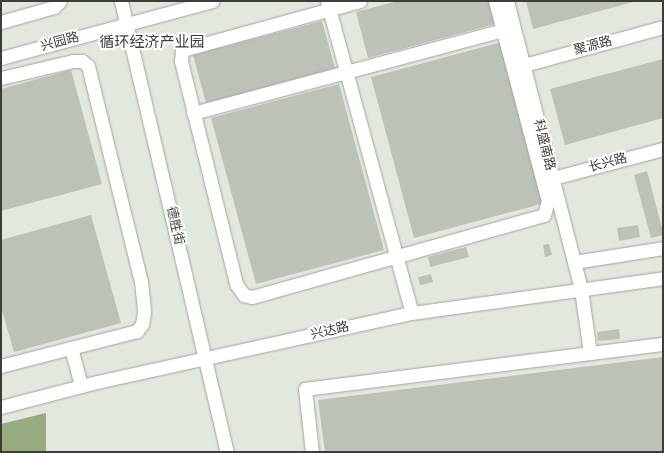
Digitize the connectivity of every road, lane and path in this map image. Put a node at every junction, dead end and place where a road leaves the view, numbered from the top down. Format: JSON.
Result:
{"nodes":[{"id":1,"x":60,"y":1,"type":"edge"},
{"id":2,"x":121,"y":1,"type":"edge"},
{"id":3,"x":212,"y":1,"type":"edge"},
{"id":4,"x":360,"y":1,"type":"edge"},
{"id":5,"x":495,"y":1,"type":"edge"},
{"id":6,"x":507,"y":1,"type":"edge"},
{"id":7,"x":328,"y":5,"type":"edge"},
{"id":8,"x":1,"y":22,"type":"edge"},
{"id":9,"x":126,"y":24,"type":"junction"},
{"id":10,"x":663,"y":27,"type":"edge"},
{"id":11,"x":503,"y":30,"type":"junction"},
{"id":12,"x":1,"y":58,"type":"edge"},
{"id":13,"x":524,"y":65,"type":"junction"},
{"id":14,"x":346,"y":72,"type":"junction"},
{"id":15,"x":1,"y":78,"type":"edge"},
{"id":16,"x":194,"y":113,"type":"junction"},
{"id":17,"x":663,"y":149,"type":"edge"},
{"id":18,"x":553,"y":178,"type":"junction"},
{"id":19,"x":663,"y":248,"type":"edge"},
{"id":20,"x":397,"y":257,"type":"junction"},
{"id":21,"x":574,"y":262,"type":"junction"},
{"id":22,"x":663,"y":278,"type":"edge"},
{"id":23,"x":582,"y":289,"type":"junction"},
{"id":24,"x":412,"y":313,"type":"junction"},
{"id":25,"x":663,"y":344,"type":"edge"},
{"id":26,"x":71,"y":348,"type":"junction"},
{"id":27,"x":590,"y":353,"type":"junction"},
{"id":28,"x":207,"y":359,"type":"junction"},
{"id":29,"x":1,"y":366,"type":"edge"},
{"id":30,"x":82,"y":386,"type":"junction"},
{"id":31,"x":1,"y":407,"type":"edge"},
{"id":32,"x":227,"y":452,"type":"edge"},
{"id":33,"x":312,"y":452,"type":"edge"}],
"edges":[{"from":1,"to":8,"type":"street"},
{"from":2,"to":9,"type":"street","name":"德胜街"},
{"from":3,"to":9,"type":"street","name":"兴园路"},
{"from":4,"to":7,"type":"street"},
{"from":5,"to":11,"type":"street"},
{"from":6,"to":13,"type":"street","name":"科盛南路"},
{"from":7,"to":14,"type":"street"},
{"from":7,"to":16,"type":"street"},
{"from":9,"to":12,"type":"street","name":"兴园路"},
{"from":9,"to":28,"type":"street","name":"德胜街"},
{"from":10,"to":13,"type":"street","name":"聚源路"},
{"from":11,"to":14,"type":"street"},
{"from":11,"to":20,"type":"street"},
{"from":13,"to":18,"type":"street","name":"科盛南路"},
{"from":14,"to":16,"type":"street"},
{"from":14,"to":20,"type":"street"},
{"from":15,"to":26,"type":"street"},
{"from":16,"to":20,"type":"street"},
{"from":17,"to":18,"type":"street","name":"长兴路"},
{"from":18,"to":21,"type":"street","name":"科盛南路"},
{"from":19,"to":21,"type":"street"},
{"from":20,"to":24,"type":"street"},
{"from":21,"to":23,"type":"street","name":"科盛南路"},
{"from":22,"to":23,"type":"street","name":"兴达路"},
{"from":23,"to":24,"type":"street","name":"兴达路"},
{"from":23,"to":27,"type":"street","name":"科盛南路"},
{"from":24,"to":28,"type":"street","name":"兴达路"},
{"from":25,"to":27,"type":"street"},
{"from":26,"to":29,"type":"street"},
{"from":26,"to":30,"type":"street"},
{"from":27,"to":33,"type":"street"},
{"from":28,"to":30,"type":"street","name":"兴达路"},
{"from":28,"to":32,"type":"street","name":"德胜街"},
{"from":30,"to":31,"type":"street","name":"兴达路"}]}
